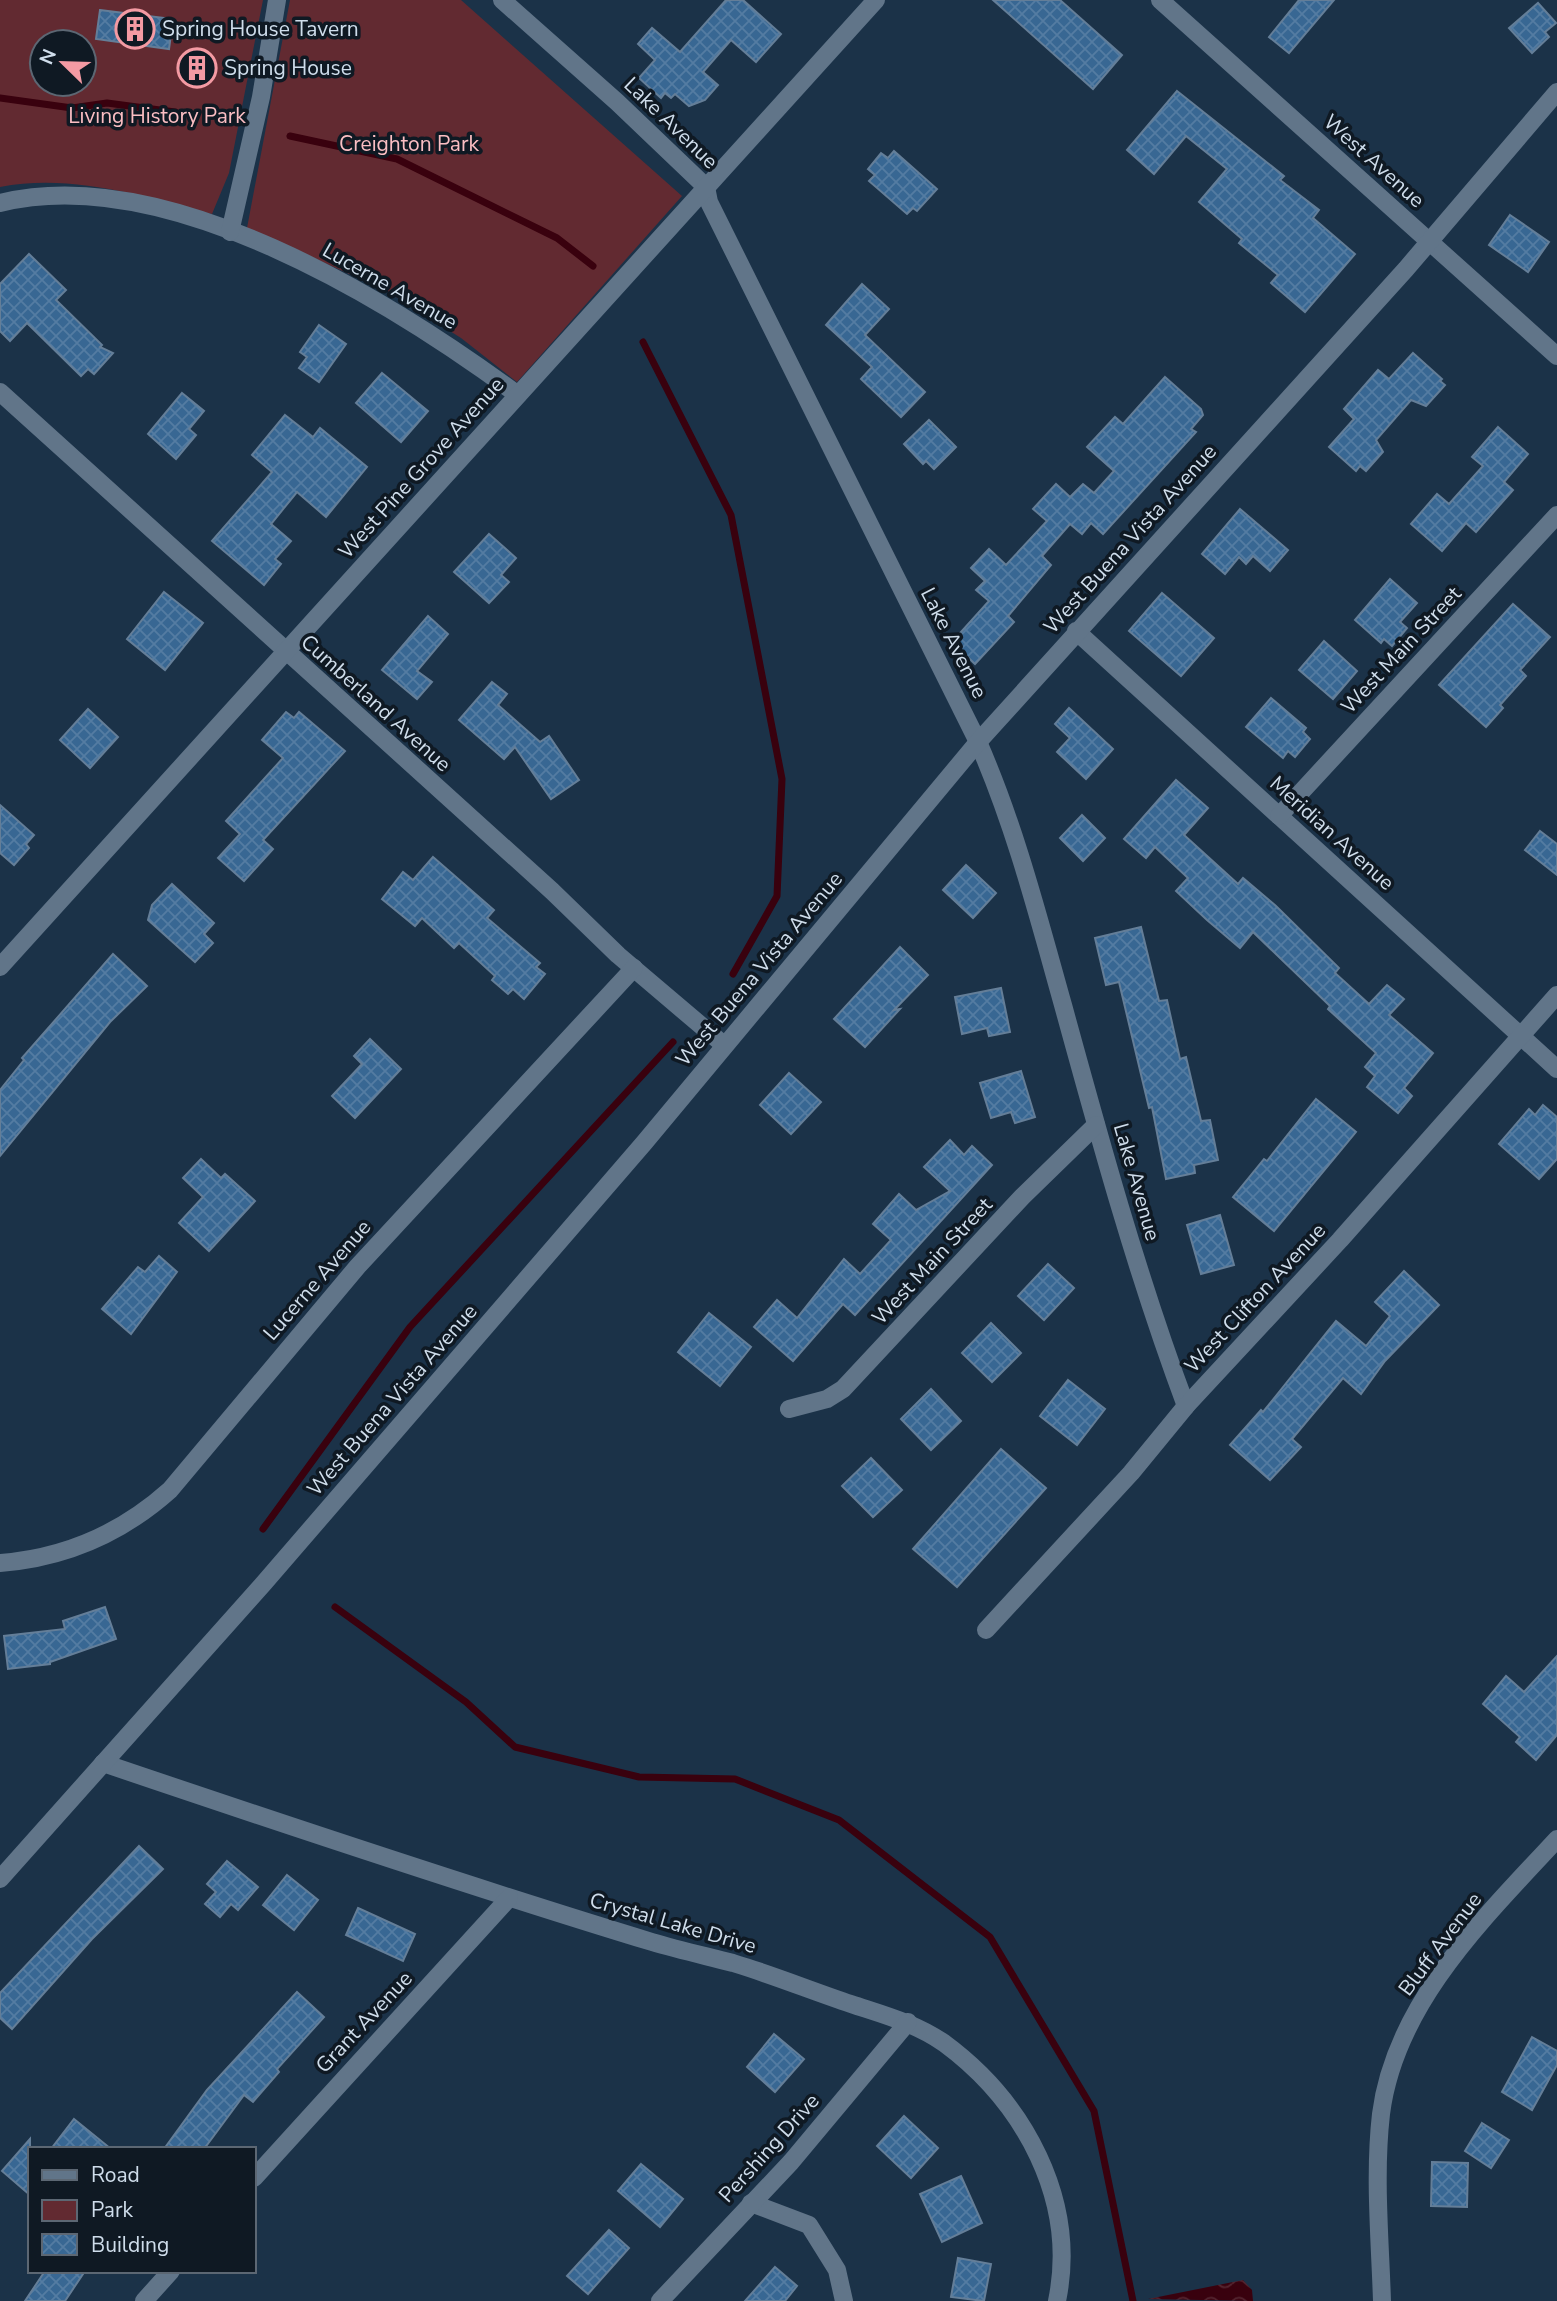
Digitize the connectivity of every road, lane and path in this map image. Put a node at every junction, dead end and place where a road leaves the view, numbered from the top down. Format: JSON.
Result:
{"nodes":[{"id":1,"x":277,"y":0,"type":"edge"},
{"id":2,"x":502,"y":0,"type":"edge"},
{"id":3,"x":876,"y":0,"type":"edge"},
{"id":4,"x":1160,"y":0,"type":"edge"},
{"id":5,"x":1557,"y":92,"type":"edge"},
{"id":6,"x":706,"y":187,"type":"junction"},
{"id":7,"x":0,"y":203,"type":"edge"},
{"id":8,"x":230,"y":232,"type":"junction"},
{"id":9,"x":1428,"y":241,"type":"junction"},
{"id":10,"x":1557,"y":356,"type":"edge"},
{"id":11,"x":0,"y":392,"type":"edge"},
{"id":12,"x":518,"y":395,"type":"junction"},
{"id":13,"x":1557,"y":515,"type":"edge"},
{"id":14,"x":1076,"y":631,"type":"junction"},
{"id":15,"x":285,"y":652,"type":"junction"},
{"id":16,"x":978,"y":742,"type":"junction"},
{"id":17,"x":1279,"y":816,"type":"junction"},
{"id":18,"x":0,"y":967,"type":"edge"},
{"id":19,"x":634,"y":968,"type":"junction"},
{"id":20,"x":1557,"y":995,"type":"edge"},
{"id":21,"x":1520,"y":1035,"type":"junction"},
{"id":22,"x":724,"y":1045,"type":"junction"},
{"id":23,"x":1557,"y":1069,"type":"edge"},
{"id":24,"x":1096,"y":1125,"type":"junction"},
{"id":25,"x":1186,"y":1406,"type":"junction"},
{"id":26,"x":789,"y":1409,"type":"dead end"},
{"id":27,"x":0,"y":1563,"type":"edge"},
{"id":28,"x":986,"y":1630,"type":"dead end"},
{"id":29,"x":103,"y":1763,"type":"junction"},
{"id":30,"x":1557,"y":1839,"type":"edge"},
{"id":31,"x":0,"y":1878,"type":"edge"},
{"id":32,"x":509,"y":1898,"type":"junction"},
{"id":33,"x":908,"y":2022,"type":"junction"},
{"id":34,"x":256,"y":2176,"type":"edge"},
{"id":35,"x":751,"y":2203,"type":"junction"},
{"id":36,"x":170,"y":2273,"type":"edge"},
{"id":37,"x":144,"y":2301,"type":"edge"},
{"id":38,"x":660,"y":2301,"type":"edge"},
{"id":39,"x":844,"y":2301,"type":"edge"},
{"id":40,"x":1057,"y":2301,"type":"edge"},
{"id":41,"x":1382,"y":2301,"type":"edge"}],
"edges":[{"from":1,"to":8,"type":"street"},
{"from":2,"to":6,"type":"street","name":"Lake Avenue"},
{"from":3,"to":6,"type":"street","name":"West Pine Grove Avenue"},
{"from":4,"to":9,"type":"street","name":"West Avenue"},
{"from":5,"to":9,"type":"street","name":"West Buena Vista Avenue"},
{"from":6,"to":12,"type":"street","name":"West Pine Grove Avenue"},
{"from":6,"to":16,"type":"street","name":"Lake Avenue"},
{"from":7,"to":8,"type":"street","name":"Lucerne Avenue"},
{"from":8,"to":12,"type":"street","name":"Lucerne Avenue"},
{"from":9,"to":10,"type":"street","name":"West Avenue"},
{"from":9,"to":14,"type":"street","name":"West Buena Vista Avenue"},
{"from":11,"to":15,"type":"street","name":"Cumberland Avenue"},
{"from":12,"to":15,"type":"street","name":"West Pine Grove Avenue"},
{"from":13,"to":17,"type":"street","name":"West Main Street"},
{"from":14,"to":16,"type":"street","name":"West Buena Vista Avenue"},
{"from":14,"to":17,"type":"street","name":"Meridian Avenue"},
{"from":15,"to":18,"type":"street","name":"West Pine Grove Avenue"},
{"from":15,"to":19,"type":"street","name":"Cumberland Avenue"},
{"from":16,"to":22,"type":"street","name":"West Buena Vista Avenue"},
{"from":16,"to":24,"type":"street","name":"Lake Avenue"},
{"from":17,"to":21,"type":"street","name":"Meridian Avenue"},
{"from":19,"to":22,"type":"street","name":"Cumberland Avenue"},
{"from":19,"to":27,"type":"street","name":"Lucerne Avenue"},
{"from":20,"to":21,"type":"street","name":"West Clifton Avenue"},
{"from":21,"to":23,"type":"street","name":"Meridian Avenue"},
{"from":21,"to":25,"type":"street","name":"West Clifton Avenue"},
{"from":22,"to":29,"type":"street","name":"West Buena Vista Avenue"},
{"from":24,"to":25,"type":"street","name":"Lake Avenue"},
{"from":24,"to":26,"type":"street","name":"West Main Street"},
{"from":25,"to":28,"type":"street","name":"West Clifton Avenue"},
{"from":29,"to":31,"type":"street","name":"West Buena Vista Avenue"},
{"from":29,"to":32,"type":"street","name":"Crystal Lake Drive"},
{"from":30,"to":41,"type":"street","name":"Bluff Avenue"},
{"from":32,"to":33,"type":"street","name":"Crystal Lake Drive"},
{"from":32,"to":34,"type":"street","name":"Grant Avenue"},
{"from":33,"to":35,"type":"street","name":"Pershing Drive"},
{"from":33,"to":40,"type":"street","name":"Crystal Lake Drive"},
{"from":35,"to":38,"type":"street","name":"Pershing Drive"},
{"from":35,"to":39,"type":"street"},
{"from":36,"to":37,"type":"street"}]}
